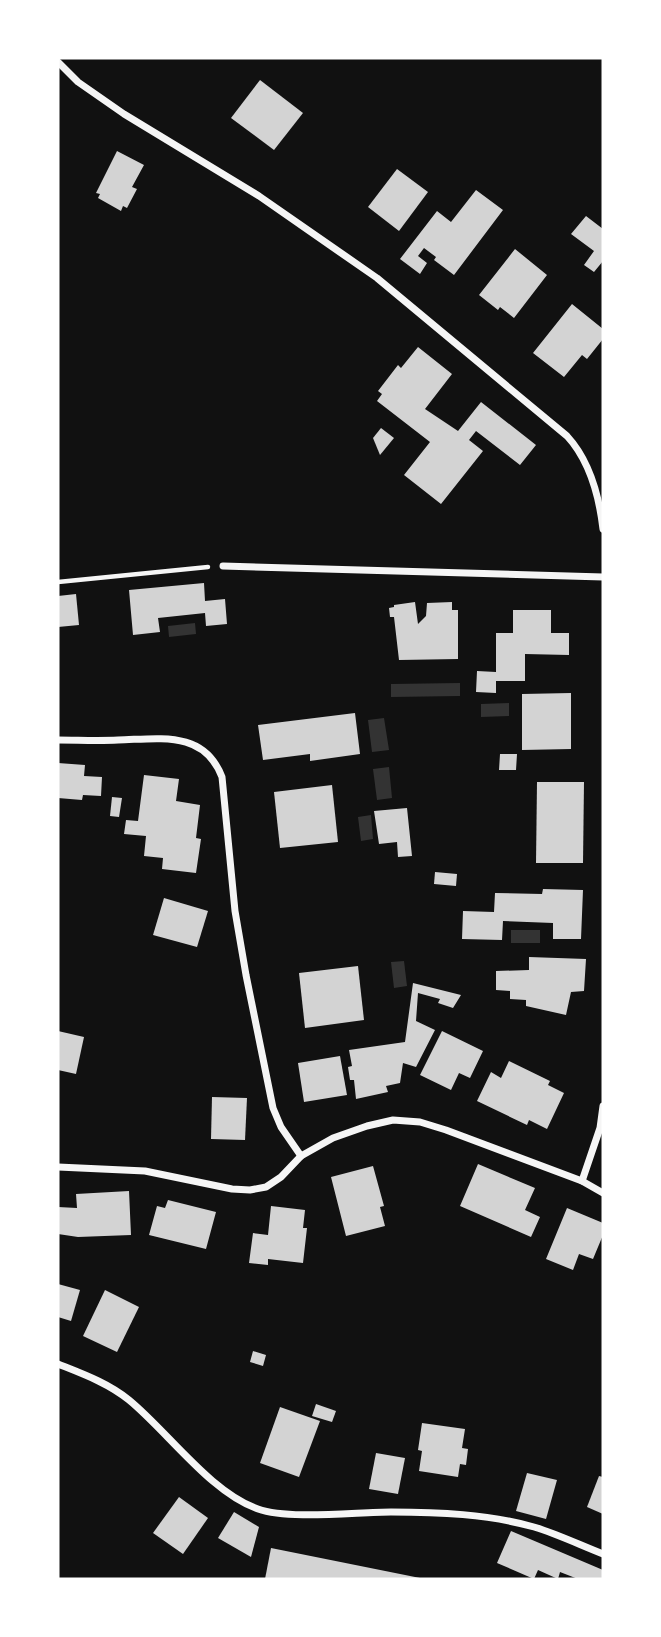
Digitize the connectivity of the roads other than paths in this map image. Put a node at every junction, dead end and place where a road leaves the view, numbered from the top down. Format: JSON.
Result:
{"nodes":[{"id":1,"x":58,"y":62,"type":"edge"},
{"id":2,"x":603,"y":529,"type":"edge"},
{"id":3,"x":223,"y":566,"type":"road end"},
{"id":4,"x":603,"y":577,"type":"edge"},
{"id":5,"x":58,"y":740,"type":"edge"},
{"id":6,"x":603,"y":1106,"type":"edge"},
{"id":7,"x":301,"y":1156,"type":"junction"},
{"id":8,"x":58,"y":1167,"type":"edge"},
{"id":9,"x":582,"y":1181,"type":"junction"},
{"id":10,"x":603,"y":1193,"type":"edge"},
{"id":11,"x":58,"y":1364,"type":"edge"},
{"id":12,"x":603,"y":1554,"type":"edge"}],
"edges":[{"from":1,"to":2,"type":"street"},
{"from":3,"to":4,"type":"street"},
{"from":5,"to":7,"type":"street"},
{"from":6,"to":9,"type":"street"},
{"from":7,"to":8,"type":"street"},
{"from":7,"to":9,"type":"street"},
{"from":9,"to":10,"type":"street"},
{"from":11,"to":12,"type":"street"}]}
